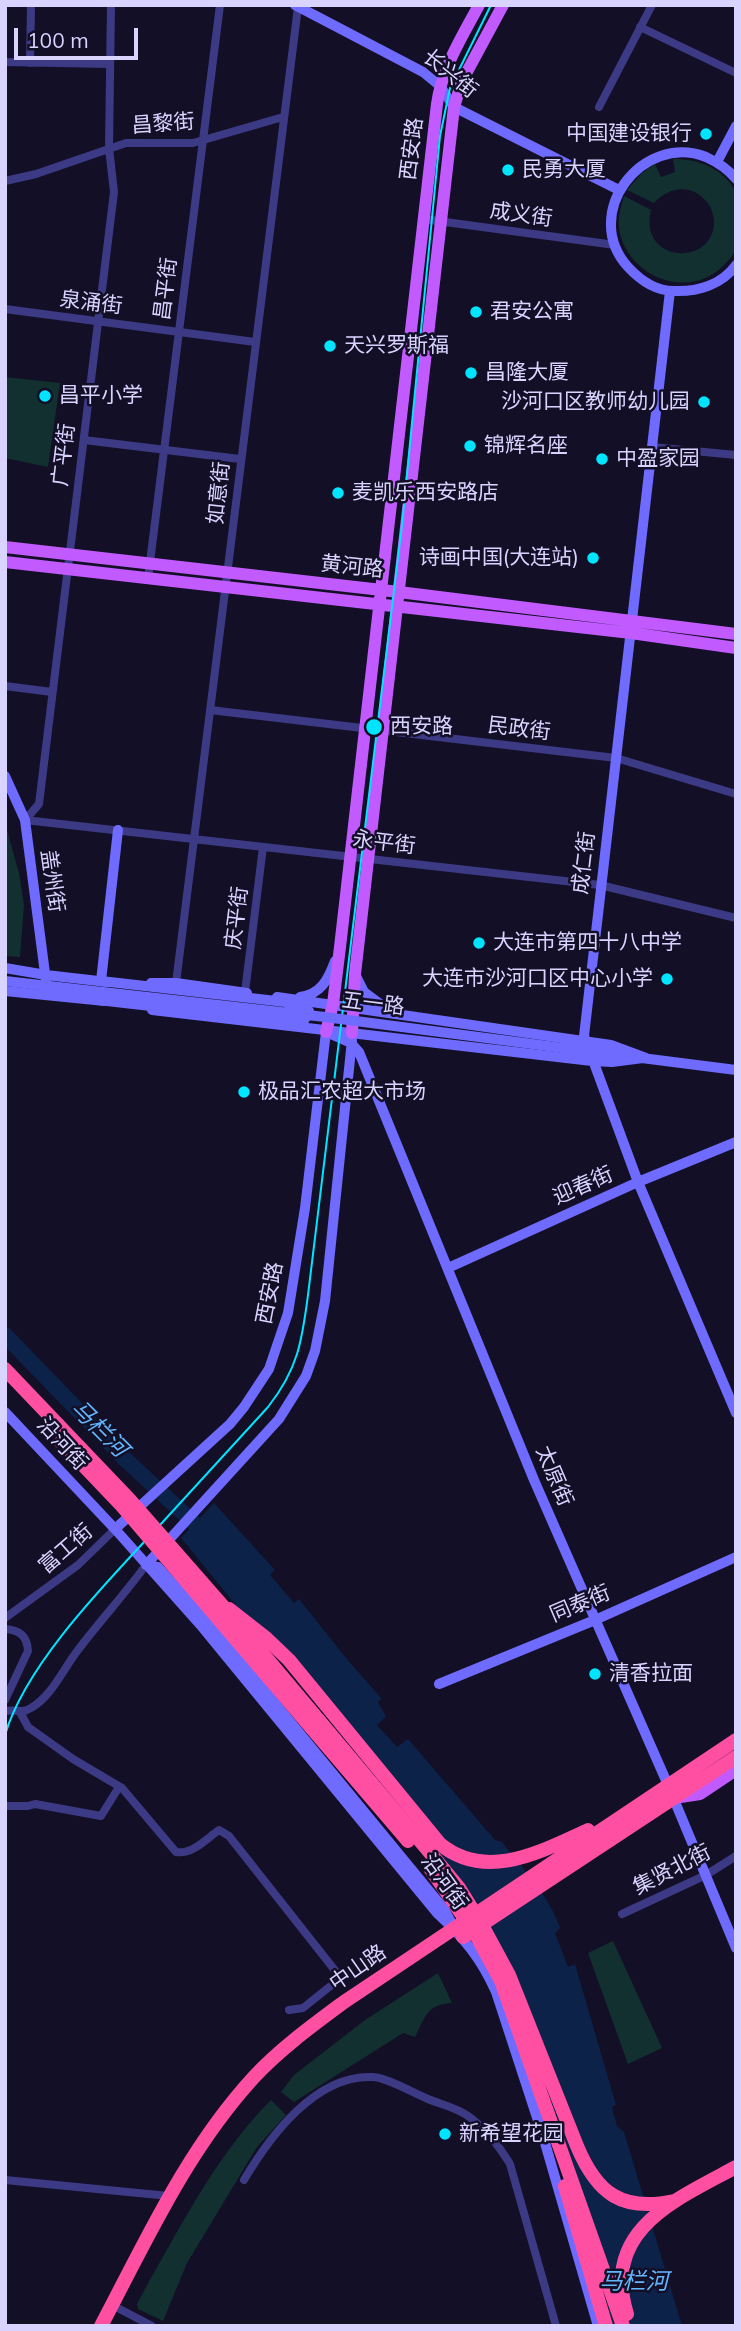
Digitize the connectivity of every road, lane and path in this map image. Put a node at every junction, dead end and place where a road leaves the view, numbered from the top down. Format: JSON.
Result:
{"nodes":[{"id":1,"x":31,"y":5,"type":"edge"},
{"id":2,"x":111,"y":5,"type":"edge"},
{"id":3,"x":220,"y":5,"type":"edge"},
{"id":4,"x":479,"y":5,"type":"edge"},
{"id":5,"x":503,"y":5,"type":"edge"},
{"id":6,"x":652,"y":5,"type":"edge"},
{"id":7,"x":296,"y":6,"type":"edge"},
{"id":8,"x":640,"y":27,"type":"junction"},
{"id":9,"x":5,"y":62,"type":"edge"},
{"id":10,"x":30,"y":63,"type":"junction"},
{"id":11,"x":109,"y":64,"type":"junction"},
{"id":12,"x":736,"y":74,"type":"edge"},
{"id":13,"x":440,"y":86,"type":"junction"},
{"id":14,"x":454,"y":107,"type":"junction"},
{"id":15,"x":599,"y":107,"type":"dead end"},
{"id":16,"x":283,"y":117,"type":"junction"},
{"id":17,"x":736,"y":126,"type":"edge"},
{"id":18,"x":203,"y":139,"type":"junction"},
{"id":19,"x":109,"y":148,"type":"junction"},
{"id":20,"x":717,"y":162,"type":"junction"},
{"id":21,"x":736,"y":179,"type":"edge"},
{"id":22,"x":5,"y":181,"type":"edge"},
{"id":23,"x":619,"y":190,"type":"junction"},
{"id":24,"x":423,"y":219,"type":"junction"},
{"id":25,"x":440,"y":221,"type":"junction"},
{"id":26,"x":615,"y":245,"type":"junction"},
{"id":27,"x":736,"y":265,"type":"edge"},
{"id":28,"x":670,"y":291,"type":"junction"},
{"id":29,"x":5,"y":309,"type":"edge"},
{"id":30,"x":98,"y":321,"type":"junction"},
{"id":31,"x":178,"y":332,"type":"junction"},
{"id":32,"x":255,"y":342,"type":"junction"},
{"id":33,"x":84,"y":440,"type":"junction"},
{"id":34,"x":652,"y":447,"type":"junction"},
{"id":35,"x":163,"y":448,"type":"junction"},
{"id":36,"x":736,"y":455,"type":"edge"},
{"id":37,"x":240,"y":459,"type":"junction"},
{"id":38,"x":5,"y":547,"type":"edge"},
{"id":39,"x":69,"y":554,"type":"junction"},
{"id":40,"x":5,"y":562,"type":"edge"},
{"id":41,"x":150,"y":564,"type":"junction"},
{"id":42,"x":68,"y":569,"type":"junction"},
{"id":43,"x":228,"y":572,"type":"junction"},
{"id":44,"x":148,"y":578,"type":"junction"},
{"id":45,"x":226,"y":587,"type":"junction"},
{"id":46,"x":381,"y":590,"type":"junction"},
{"id":47,"x":399,"y":592,"type":"junction"},
{"id":48,"x":379,"y":604,"type":"junction"},
{"id":49,"x":397,"y":607,"type":"junction"},
{"id":50,"x":631,"y":627,"type":"junction"},
{"id":51,"x":736,"y":634,"type":"edge"},
{"id":52,"x":736,"y":648,"type":"edge"},
{"id":53,"x":5,"y":686,"type":"edge"},
{"id":54,"x":52,"y":692,"type":"junction"},
{"id":55,"x":210,"y":710,"type":"junction"},
{"id":56,"x":365,"y":728,"type":"junction"},
{"id":57,"x":383,"y":731,"type":"junction"},
{"id":58,"x":616,"y":758,"type":"junction"},
{"id":59,"x":5,"y":776,"type":"edge"},
{"id":60,"x":736,"y":794,"type":"edge"},
{"id":61,"x":25,"y":820,"type":"junction"},
{"id":62,"x":118,"y":830,"type":"junction"},
{"id":63,"x":194,"y":839,"type":"junction"},
{"id":64,"x":263,"y":847,"type":"junction"},
{"id":65,"x":349,"y":857,"type":"junction"},
{"id":66,"x":368,"y":859,"type":"junction"},
{"id":67,"x":600,"y":885,"type":"junction"},
{"id":68,"x":736,"y":918,"type":"edge"},
{"id":69,"x":340,"y":947,"type":"junction"},
{"id":70,"x":5,"y":968,"type":"edge"},
{"id":71,"x":355,"y":974,"type":"junction"},
{"id":72,"x":46,"y":975,"type":"junction"},
{"id":73,"x":5,"y":981,"type":"edge"},
{"id":74,"x":101,"y":981,"type":"junction"},
{"id":75,"x":176,"y":983,"type":"junction"},
{"id":76,"x":5,"y":991,"type":"edge"},
{"id":77,"x":245,"y":992,"type":"junction"},
{"id":78,"x":46,"y":994,"type":"junction"},
{"id":79,"x":290,"y":998,"type":"junction"},
{"id":80,"x":98,"y":1000,"type":"junction"},
{"id":81,"x":333,"y":1004,"type":"junction"},
{"id":82,"x":354,"y":1007,"type":"junction"},
{"id":83,"x":403,"y":1014,"type":"junction"},
{"id":84,"x":325,"y":1017,"type":"junction"},
{"id":85,"x":279,"y":1027,"type":"junction"},
{"id":86,"x":326,"y":1032,"type":"junction"},
{"id":87,"x":386,"y":1037,"type":"junction"},
{"id":88,"x":352,"y":1038,"type":"junction"},
{"id":89,"x":589,"y":1052,"type":"junction"},
{"id":90,"x":324,"y":1057,"type":"junction"},
{"id":91,"x":363,"y":1062,"type":"junction"},
{"id":92,"x":736,"y":1069,"type":"edge"},
{"id":93,"x":736,"y":1142,"type":"edge"},
{"id":94,"x":638,"y":1182,"type":"junction"},
{"id":95,"x":448,"y":1268,"type":"junction"},
{"id":96,"x":5,"y":1369,"type":"edge"},
{"id":97,"x":5,"y":1382,"type":"edge"},
{"id":98,"x":5,"y":1412,"type":"edge"},
{"id":99,"x":736,"y":1413,"type":"edge"},
{"id":100,"x":115,"y":1529,"type":"junction"},
{"id":101,"x":736,"y":1557,"type":"edge"},
{"id":102,"x":146,"y":1565,"type":"junction"},
{"id":103,"x":222,"y":1605,"type":"junction"},
{"id":104,"x":5,"y":1619,"type":"edge"},
{"id":105,"x":595,"y":1620,"type":"junction"},
{"id":106,"x":5,"y":1629,"type":"edge"},
{"id":107,"x":439,"y":1684,"type":"dead end"},
{"id":108,"x":5,"y":1700,"type":"edge"},
{"id":109,"x":5,"y":1711,"type":"edge"},
{"id":110,"x":20,"y":1712,"type":"junction"},
{"id":111,"x":736,"y":1740,"type":"edge"},
{"id":112,"x":736,"y":1757,"type":"edge"},
{"id":113,"x":736,"y":1770,"type":"edge"},
{"id":114,"x":120,"y":1787,"type":"junction"},
{"id":115,"x":671,"y":1791,"type":"junction"},
{"id":116,"x":5,"y":1806,"type":"edge"},
{"id":117,"x":625,"y":1814,"type":"junction"},
{"id":118,"x":736,"y":1856,"type":"edge"},
{"id":119,"x":706,"y":1875,"type":"junction"},
{"id":120,"x":543,"y":1876,"type":"junction"},
{"id":121,"x":622,"y":1914,"type":"dead end"},
{"id":122,"x":458,"y":1933,"type":"junction"},
{"id":123,"x":735,"y":1943,"type":"edge"},
{"id":124,"x":289,"y":2010,"type":"dead end"},
{"id":125,"x":530,"y":2057,"type":"junction"},
{"id":126,"x":736,"y":2167,"type":"edge"},
{"id":127,"x":5,"y":2180,"type":"edge"},
{"id":128,"x":244,"y":2180,"type":"dead end"},
{"id":129,"x":169,"y":2196,"type":"junction"},
{"id":130,"x":674,"y":2201,"type":"junction"},
{"id":131,"x":112,"y":2305,"type":"junction"},
{"id":132,"x":101,"y":2326,"type":"edge"},
{"id":133,"x":152,"y":2326,"type":"edge"},
{"id":134,"x":556,"y":2326,"type":"edge"},
{"id":135,"x":598,"y":2326,"type":"edge"},
{"id":136,"x":606,"y":2326,"type":"edge"},
{"id":137,"x":623,"y":2326,"type":"edge"},
{"id":138,"x":631,"y":2326,"type":"edge"}],
"edges":[{"from":1,"to":10,"type":"street"},
{"from":2,"to":11,"type":"street","name":"广平街"},
{"from":3,"to":18,"type":"street","name":"昌平街"},
{"from":4,"to":13,"type":"main road","name":"西安路"},
{"from":5,"to":14,"type":"main road","name":"西安路"},
{"from":6,"to":8,"type":"street"},
{"from":7,"to":13,"type":"street","name":"长兴街"},
{"from":7,"to":16,"type":"street","name":"如意街"},
{"from":8,"to":12,"type":"street"},
{"from":8,"to":15,"type":"street"},
{"from":9,"to":10,"type":"street"},
{"from":10,"to":11,"type":"street"},
{"from":11,"to":19,"type":"street","name":"广平街"},
{"from":13,"to":14,"type":"street","name":"长兴街"},
{"from":13,"to":24,"type":"main road","name":"西安路"},
{"from":14,"to":23,"type":"street","name":"长兴街"},
{"from":14,"to":25,"type":"main road","name":"西安路"},
{"from":16,"to":18,"type":"street","name":"昌黎街"},
{"from":16,"to":32,"type":"street","name":"如意街"},
{"from":17,"to":20,"type":"street"},
{"from":18,"to":19,"type":"street","name":"昌黎街"},
{"from":18,"to":31,"type":"street","name":"昌平街"},
{"from":19,"to":22,"type":"street","name":"昌黎街"},
{"from":19,"to":30,"type":"street","name":"广平街"},
{"from":20,"to":21,"type":"street"},
{"from":20,"to":23,"type":"street"},
{"from":23,"to":26,"type":"street"},
{"from":24,"to":25,"type":"street","name":"成义街"},
{"from":24,"to":46,"type":"main road","name":"西安路"},
{"from":25,"to":26,"type":"street","name":"成义街"},
{"from":25,"to":47,"type":"main road","name":"西安路"},
{"from":26,"to":28,"type":"street"},
{"from":27,"to":28,"type":"street"},
{"from":28,"to":34,"type":"street","name":"成仁街"},
{"from":29,"to":30,"type":"street","name":"泉涌街"},
{"from":30,"to":31,"type":"street","name":"泉涌街"},
{"from":30,"to":33,"type":"street","name":"广平街"},
{"from":31,"to":32,"type":"street","name":"泉涌街"},
{"from":31,"to":35,"type":"street","name":"昌平街"},
{"from":32,"to":37,"type":"street","name":"如意街"},
{"from":33,"to":35,"type":"street"},
{"from":33,"to":39,"type":"street","name":"广平街"},
{"from":34,"to":36,"type":"street"},
{"from":34,"to":50,"type":"street","name":"成仁街"},
{"from":35,"to":37,"type":"street"},
{"from":35,"to":41,"type":"street","name":"昌平街"},
{"from":37,"to":43,"type":"street","name":"如意街"},
{"from":38,"to":39,"type":"main road","name":"黄河路"},
{"from":39,"to":41,"type":"main road","name":"黄河路"},
{"from":39,"to":42,"type":"street","name":"广平街"},
{"from":40,"to":42,"type":"main road","name":"黄河路"},
{"from":41,"to":43,"type":"main road","name":"黄河路"},
{"from":41,"to":44,"type":"street","name":"昌平街"},
{"from":42,"to":44,"type":"main road","name":"黄河路"},
{"from":42,"to":54,"type":"street","name":"广平街"},
{"from":43,"to":45,"type":"street","name":"如意街"},
{"from":43,"to":46,"type":"main road","name":"黄河路"},
{"from":44,"to":45,"type":"main road","name":"黄河路"},
{"from":45,"to":48,"type":"main road","name":"黄河路"},
{"from":45,"to":55,"type":"street","name":"如意街"},
{"from":46,"to":47,"type":"main road","name":"黄河路"},
{"from":46,"to":48,"type":"main road","name":"西安路"},
{"from":47,"to":49,"type":"main road","name":"西安路"},
{"from":47,"to":50,"type":"main road","name":"黄河路"},
{"from":48,"to":49,"type":"main road","name":"黄河路"},
{"from":48,"to":56,"type":"main road","name":"西安路"},
{"from":49,"to":50,"type":"main road","name":"黄河路"},
{"from":49,"to":57,"type":"main road","name":"西安路"},
{"from":50,"to":51,"type":"main road","name":"黄河路"},
{"from":50,"to":52,"type":"main road","name":"黄河路"},
{"from":50,"to":58,"type":"street","name":"成仁街"},
{"from":53,"to":54,"type":"street"},
{"from":54,"to":61,"type":"street","name":"广平街"},
{"from":55,"to":56,"type":"street","name":"民政街"},
{"from":55,"to":63,"type":"street","name":"如意街"},
{"from":56,"to":57,"type":"street","name":"民政街"},
{"from":56,"to":65,"type":"main road","name":"西安路"},
{"from":57,"to":58,"type":"street","name":"民政街"},
{"from":57,"to":66,"type":"main road","name":"西安路"},
{"from":58,"to":60,"type":"street","name":"民政街"},
{"from":58,"to":67,"type":"street","name":"成仁街"},
{"from":59,"to":61,"type":"street","name":"盖州街"},
{"from":61,"to":62,"type":"street","name":"永平街"},
{"from":61,"to":72,"type":"street","name":"盖州街"},
{"from":62,"to":63,"type":"street","name":"永平街"},
{"from":62,"to":74,"type":"street"},
{"from":63,"to":64,"type":"street","name":"永平街"},
{"from":63,"to":75,"type":"street","name":"如意街"},
{"from":64,"to":65,"type":"street","name":"永平街"},
{"from":64,"to":77,"type":"street","name":"庆平街"},
{"from":65,"to":66,"type":"street","name":"永平街"},
{"from":65,"to":69,"type":"main road","name":"西安路"},
{"from":66,"to":67,"type":"street","name":"永平街"},
{"from":66,"to":71,"type":"main road","name":"西安路"},
{"from":67,"to":68,"type":"street","name":"永平街"},
{"from":67,"to":89,"type":"street","name":"成仁街"},
{"from":69,"to":79,"type":"street"},
{"from":69,"to":81,"type":"main road","name":"西安路"},
{"from":70,"to":72,"type":"street"},
{"from":71,"to":82,"type":"main road","name":"西安路"},
{"from":71,"to":83,"type":"street"},
{"from":72,"to":74,"type":"street"},
{"from":72,"to":78,"type":"street","name":"盖州街"},
{"from":73,"to":84,"type":"street","name":"五一路","bridge":true},
{"from":74,"to":75,"type":"street"},
{"from":74,"to":84,"type":"street","bridge":true},
{"from":75,"to":77,"type":"street"},
{"from":76,"to":78,"type":"street"},
{"from":77,"to":79,"type":"street"},
{"from":78,"to":80,"type":"street"},
{"from":79,"to":81,"type":"street"},
{"from":80,"to":84,"type":"street","bridge":true},
{"from":80,"to":85,"type":"street"},
{"from":81,"to":82,"type":"street"},
{"from":81,"to":86,"type":"main road","name":"西安路"},
{"from":81,"to":88,"type":"street","name":"太原街"},
{"from":82,"to":83,"type":"street"},
{"from":82,"to":88,"type":"main road","name":"西安路"},
{"from":83,"to":89,"type":"street"},
{"from":84,"to":89,"type":"street","name":"五一路","bridge":true},
{"from":85,"to":86,"type":"street"},
{"from":85,"to":90,"type":"street"},
{"from":86,"to":88,"type":"street"},
{"from":86,"to":90,"type":"street","name":"西安路"},
{"from":87,"to":88,"type":"street"},
{"from":87,"to":89,"type":"street"},
{"from":87,"to":91,"type":"street"},
{"from":88,"to":91,"type":"street","name":"太原街"},
{"from":88,"to":102,"type":"street"},
{"from":89,"to":92,"type":"street","name":"五一路"},
{"from":89,"to":94,"type":"street","name":"成仁街"},
{"from":90,"to":100,"type":"street","name":"西安路"},
{"from":91,"to":95,"type":"street","name":"太原街"},
{"from":93,"to":94,"type":"street","name":"迎春街"},
{"from":94,"to":95,"type":"street","name":"迎春街"},
{"from":94,"to":99,"type":"street","name":"成仁街"},
{"from":95,"to":105,"type":"street","name":"太原街"},
{"from":96,"to":103,"type":"highway","bridge":true},
{"from":97,"to":125,"type":"highway","bridge":true},
{"from":98,"to":100,"type":"street","name":"沿河街"},
{"from":100,"to":102,"type":"street","name":"沿河街"},
{"from":100,"to":104,"type":"street","name":"富工街"},
{"from":101,"to":105,"type":"street","name":"同泰街"},
{"from":102,"to":110,"type":"street"},
{"from":102,"to":122,"type":"street","name":"沿河街"},
{"from":103,"to":117,"type":"highway","bridge":true},
{"from":103,"to":130,"type":"highway","bridge":true},
{"from":105,"to":107,"type":"street","name":"同泰街"},
{"from":105,"to":115,"type":"street","name":"太原街"},
{"from":106,"to":108,"type":"street"},
{"from":109,"to":110,"type":"street"},
{"from":110,"to":114,"type":"street"},
{"from":111,"to":115,"type":"highway","name":"中山路"},
{"from":112,"to":115,"type":"highway","name":"中山路"},
{"from":113,"to":115,"type":"main road"},
{"from":114,"to":116,"type":"street"},
{"from":114,"to":124,"type":"street"},
{"from":115,"to":117,"type":"highway","name":"中山路"},
{"from":115,"to":119,"type":"street","name":"太原街"},
{"from":115,"to":120,"type":"highway","name":"中山路"},
{"from":117,"to":120,"type":"highway","name":"中山路"},
{"from":118,"to":119,"type":"street","name":"集贤北街"},
{"from":119,"to":121,"type":"street","name":"集贤北街"},
{"from":119,"to":123,"type":"street","name":"太原街"},
{"from":120,"to":122,"type":"highway","name":"中山路"},
{"from":122,"to":129,"type":"highway","name":"中山路"},
{"from":122,"to":135,"type":"street","name":"沿河街"},
{"from":125,"to":136,"type":"highway"},
{"from":125,"to":137,"type":"highway"},
{"from":126,"to":130,"type":"highway"},
{"from":127,"to":129,"type":"street"},
{"from":128,"to":134,"type":"street"},
{"from":129,"to":131,"type":"highway","name":"中山路"},
{"from":130,"to":138,"type":"highway"},
{"from":131,"to":132,"type":"highway","name":"中山路"},
{"from":131,"to":133,"type":"street"}]}
